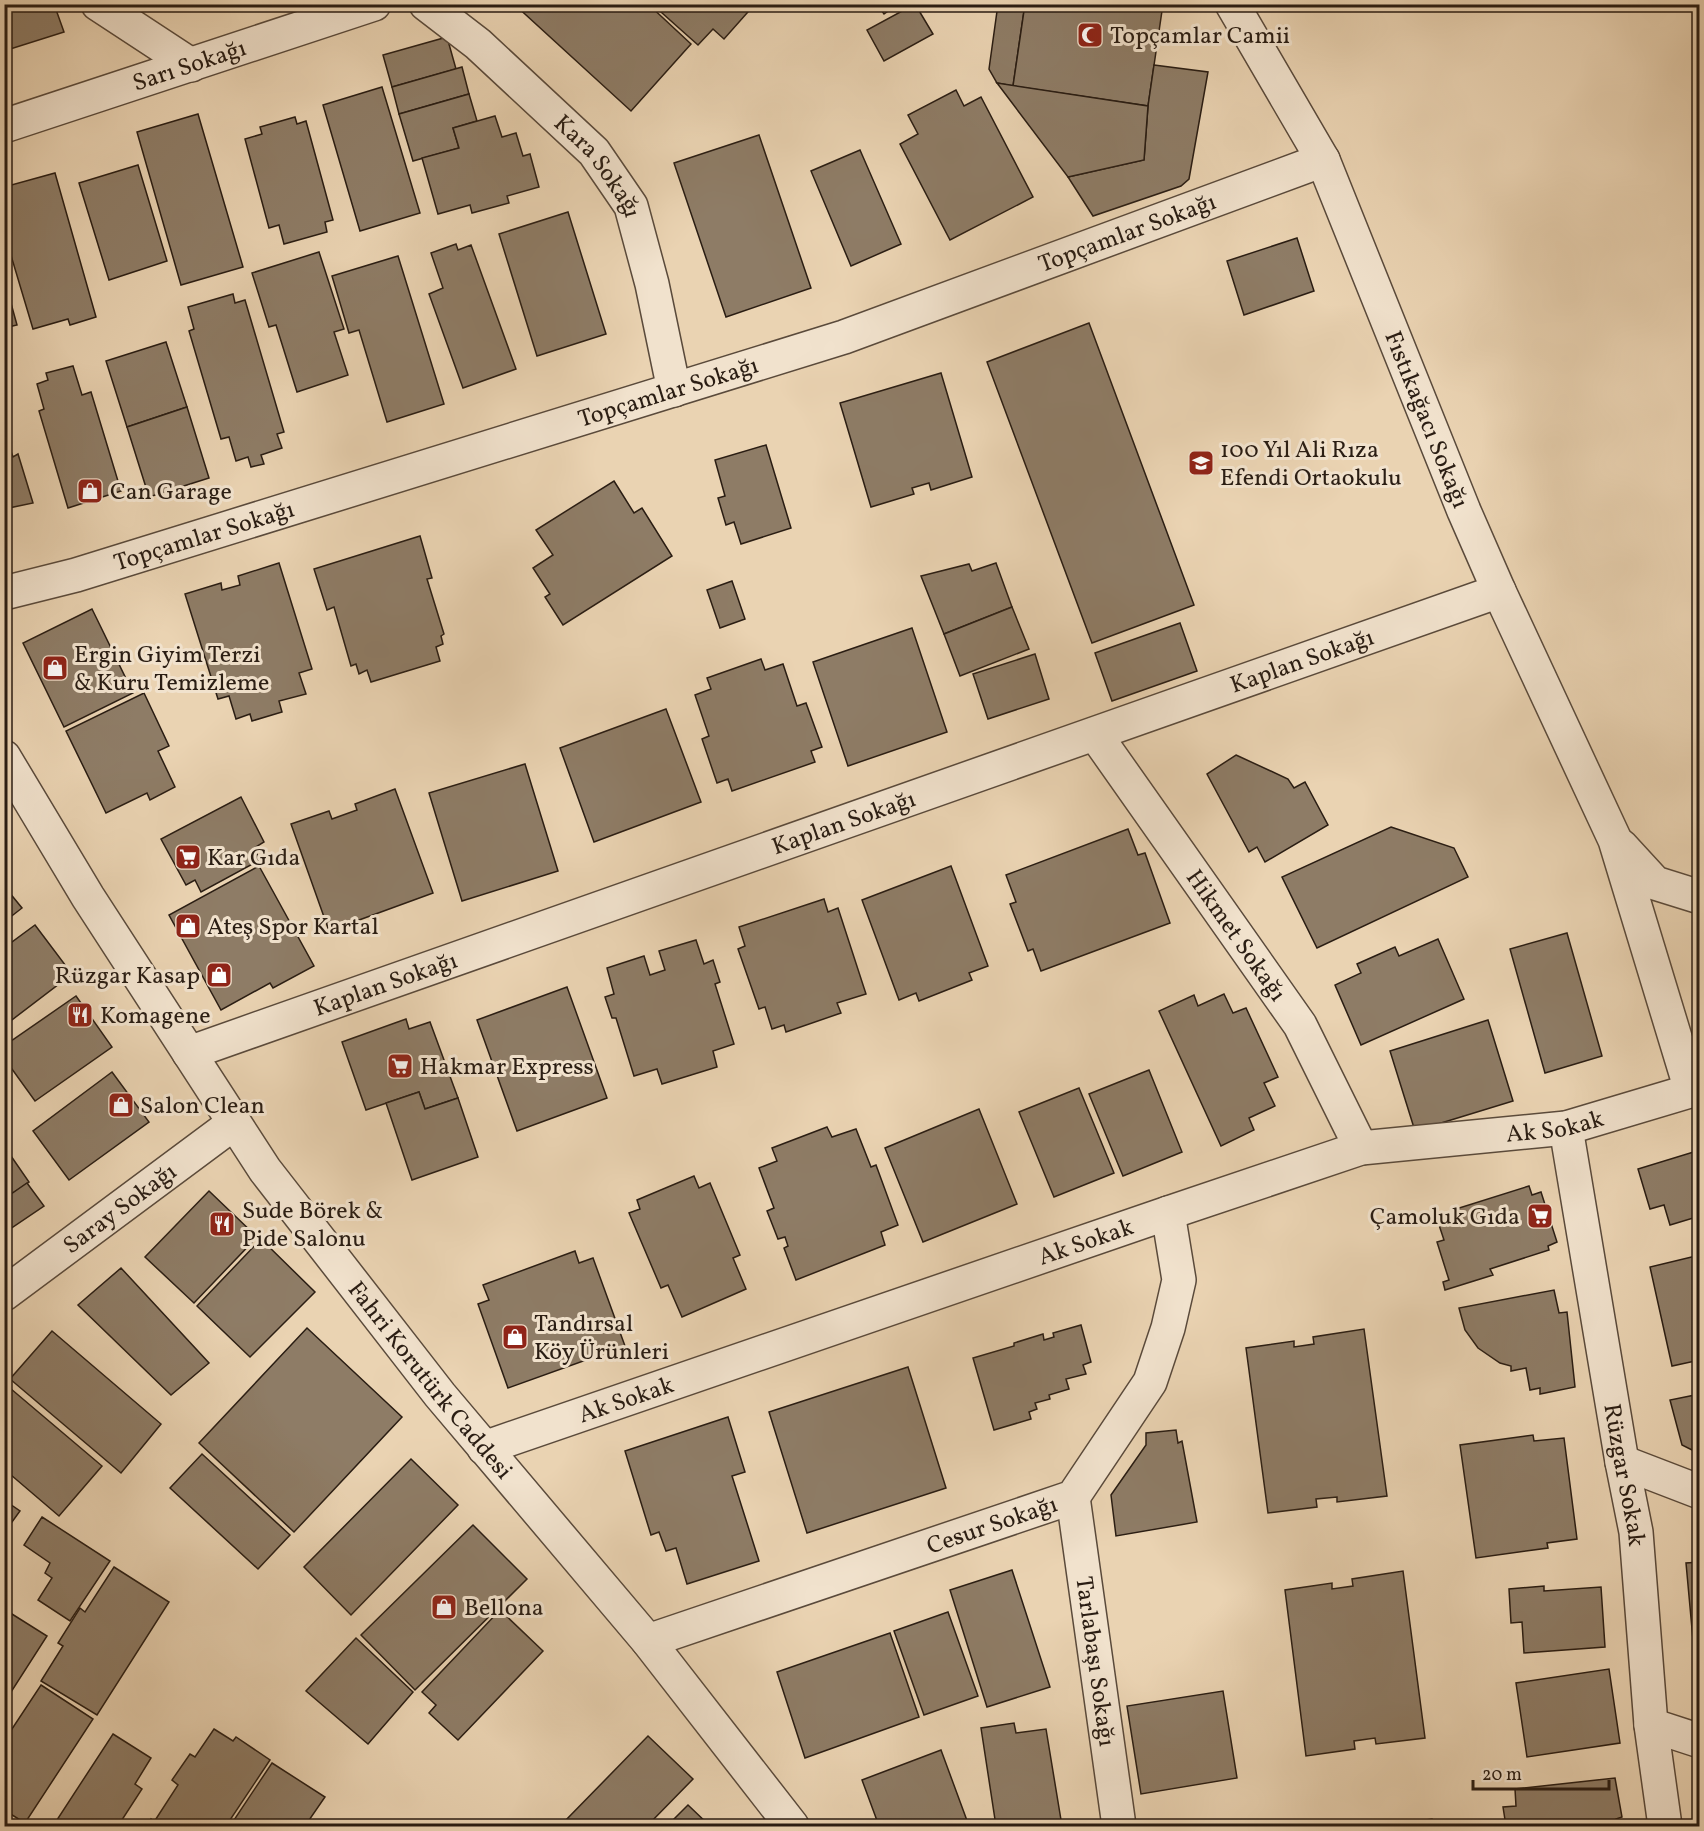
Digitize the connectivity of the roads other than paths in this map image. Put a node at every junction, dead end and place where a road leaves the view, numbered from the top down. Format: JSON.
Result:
{"nodes":[{"id":1,"x":98,"y":4,"type":"edge"},
{"id":2,"x":374,"y":4,"type":"edge"},
{"id":3,"x":426,"y":4,"type":"edge"},
{"id":4,"x":1232,"y":4,"type":"edge"},
{"id":5,"x":191,"y":64,"type":"junction"},
{"id":6,"x":4,"y":126,"type":"edge"},
{"id":7,"x":1323,"y":160,"type":"junction"},
{"id":8,"x":674,"y":390,"type":"junction"},
{"id":9,"x":1499,"y":591,"type":"junction"},
{"id":10,"x":4,"y":593,"type":"edge"},
{"id":11,"x":1095,"y":734,"type":"junction"},
{"id":12,"x":4,"y":757,"type":"edge"},
{"id":13,"x":1615,"y":840,"type":"junction"},
{"id":14,"x":1700,"y":897,"type":"edge"},
{"id":15,"x":189,"y":1053,"type":"junction"},
{"id":16,"x":1695,"y":1089,"type":"edge"},
{"id":17,"x":234,"y":1123,"type":"junction"},
{"id":18,"x":1566,"y":1128,"type":"junction"},
{"id":19,"x":1361,"y":1148,"type":"junction"},
{"id":20,"x":1168,"y":1213,"type":"junction"},
{"id":21,"x":4,"y":1294,"type":"edge"},
{"id":22,"x":484,"y":1448,"type":"junction"},
{"id":23,"x":1622,"y":1462,"type":"junction"},
{"id":24,"x":1700,"y":1492,"type":"edge"},
{"id":25,"x":1073,"y":1497,"type":"junction"},
{"id":26,"x":648,"y":1641,"type":"junction"},
{"id":27,"x":1651,"y":1725,"type":"junction"},
{"id":28,"x":1700,"y":1741,"type":"edge"},
{"id":29,"x":792,"y":1827,"type":"edge"},
{"id":30,"x":1119,"y":1827,"type":"edge"},
{"id":31,"x":1665,"y":1827,"type":"edge"}],
"edges":[{"from":1,"to":5,"type":"street"},
{"from":2,"to":5,"type":"street","name":"Sarı Sokağı"},
{"from":3,"to":8,"type":"street","name":"Kara Sokağı"},
{"from":4,"to":7,"type":"street","name":"Fıstıkağacı Sokağı"},
{"from":5,"to":6,"type":"street","name":"Sarı Sokağı"},
{"from":7,"to":8,"type":"street","name":"Topçamlar Sokağı"},
{"from":7,"to":9,"type":"street","name":"Fıstıkağacı Sokağı"},
{"from":8,"to":10,"type":"street","name":"Topçamlar Sokağı"},
{"from":9,"to":11,"type":"street","name":"Kaplan Sokağı"},
{"from":9,"to":13,"type":"street","name":"Fıstıkağacı Sokağı"},
{"from":11,"to":15,"type":"street","name":"Kaplan Sokağı"},
{"from":11,"to":19,"type":"street","name":"Hikmet Sokağı"},
{"from":12,"to":15,"type":"street","name":"Fahri Korutürk Caddesi"},
{"from":13,"to":14,"type":"street"},
{"from":13,"to":16,"type":"street"},
{"from":15,"to":17,"type":"street","name":"Fahri Korutürk Caddesi"},
{"from":16,"to":18,"type":"street","name":"Ak Sokak"},
{"from":17,"to":21,"type":"street","name":"Saray Sokağı"},
{"from":17,"to":22,"type":"street","name":"Fahri Korutürk Caddesi"},
{"from":18,"to":19,"type":"street","name":"Ak Sokak"},
{"from":18,"to":23,"type":"street","name":"Rüzgar Sokak"},
{"from":19,"to":20,"type":"street","name":"Ak Sokak"},
{"from":20,"to":22,"type":"street","name":"Ak Sokak"},
{"from":20,"to":25,"type":"street","name":"Cesur Sokağı"},
{"from":22,"to":26,"type":"street","name":"Fahri Korutürk Caddesi"},
{"from":23,"to":24,"type":"street"},
{"from":23,"to":27,"type":"street","name":"Rüzgar Sokak"},
{"from":25,"to":26,"type":"street","name":"Cesur Sokağı"},
{"from":25,"to":30,"type":"street","name":"Tarlabaşı Sokağı"},
{"from":26,"to":29,"type":"street","name":"Fahri Korutürk Caddesi"},
{"from":27,"to":28,"type":"street"},
{"from":27,"to":31,"type":"street","name":"Rüzgar Sokak"}]}
